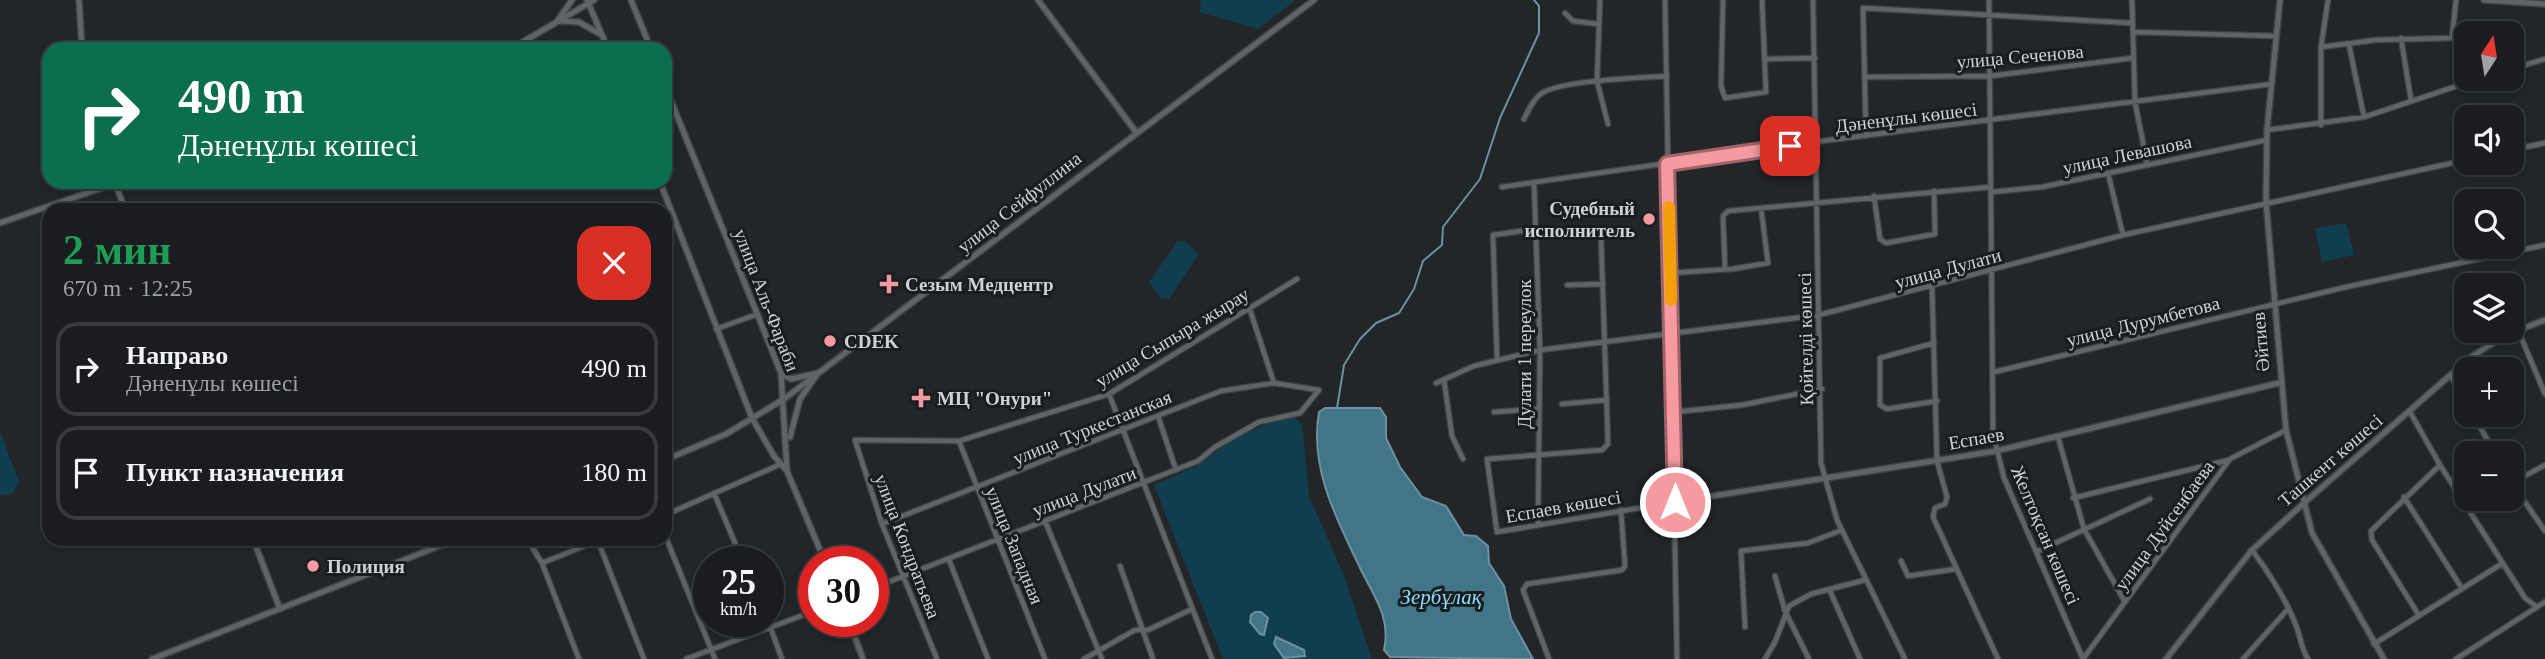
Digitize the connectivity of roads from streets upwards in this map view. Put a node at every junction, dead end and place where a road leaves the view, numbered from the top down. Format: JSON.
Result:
{"nodes":[{"id":1,"x":79,"y":0,"type":"edge"},
{"id":2,"x":572,"y":0,"type":"edge"},
{"id":3,"x":634,"y":0,"type":"edge"},
{"id":4,"x":1038,"y":0,"type":"edge"},
{"id":5,"x":1314,"y":0,"type":"edge"},
{"id":6,"x":1600,"y":0,"type":"edge"},
{"id":7,"x":1665,"y":0,"type":"edge"},
{"id":8,"x":1723,"y":0,"type":"edge"},
{"id":9,"x":1762,"y":0,"type":"edge"},
{"id":10,"x":1813,"y":0,"type":"edge"},
{"id":11,"x":1989,"y":0,"type":"edge"},
{"id":12,"x":2132,"y":0,"type":"edge"},
{"id":13,"x":2280,"y":0,"type":"edge"},
{"id":14,"x":2328,"y":0,"type":"edge"},
{"id":15,"x":2456,"y":0,"type":"edge"},
{"id":16,"x":2484,"y":0,"type":"edge"},
{"id":17,"x":589,"y":1,"type":"edge"},
{"id":18,"x":2545,"y":4,"type":"edge"},
{"id":19,"x":1565,"y":13,"type":"dead end"},
{"id":20,"x":1989,"y":16,"type":"junction"},
{"id":21,"x":558,"y":21,"type":"junction"},
{"id":22,"x":2131,"y":23,"type":"junction"},
{"id":23,"x":1598,"y":24,"type":"junction"},
{"id":24,"x":2133,"y":32,"type":"junction"},
{"id":25,"x":603,"y":36,"type":"junction"},
{"id":26,"x":2276,"y":36,"type":"junction"},
{"id":27,"x":2401,"y":38,"type":"junction"},
{"id":28,"x":82,"y":42,"type":"edge"},
{"id":29,"x":523,"y":42,"type":"edge"},
{"id":30,"x":605,"y":42,"type":"edge"},
{"id":31,"x":648,"y":42,"type":"edge"},
{"id":32,"x":2349,"y":45,"type":"junction"},
{"id":33,"x":2321,"y":47,"type":"junction"},
{"id":34,"x":1815,"y":58,"type":"junction"},
{"id":35,"x":2133,"y":58,"type":"junction"},
{"id":36,"x":1767,"y":59,"type":"junction"},
{"id":37,"x":2545,"y":59,"type":"edge"},
{"id":38,"x":2524,"y":65,"type":"edge"},
{"id":39,"x":1667,"y":76,"type":"junction"},
{"id":40,"x":1867,"y":76,"type":"junction"},
{"id":41,"x":1991,"y":76,"type":"junction"},
{"id":42,"x":1597,"y":81,"type":"junction"},
{"id":43,"x":2272,"y":84,"type":"junction"},
{"id":44,"x":2454,"y":87,"type":"edge"},
{"id":45,"x":2411,"y":100,"type":"junction"},
{"id":46,"x":2135,"y":102,"type":"junction"},
{"id":47,"x":672,"y":103,"type":"edge"},
{"id":48,"x":2364,"y":117,"type":"junction"},
{"id":49,"x":1524,"y":119,"type":"dead end"},
{"id":50,"x":1991,"y":120,"type":"junction"},
{"id":51,"x":1608,"y":124,"type":"dead end"},
{"id":52,"x":2321,"y":125,"type":"junction"},
{"id":53,"x":2267,"y":130,"type":"junction"},
{"id":54,"x":1136,"y":132,"type":"junction"},
{"id":55,"x":1866,"y":136,"type":"junction"},
{"id":56,"x":2267,"y":140,"type":"junction"},
{"id":57,"x":1814,"y":142,"type":"junction"},
{"id":58,"x":2545,"y":143,"type":"edge"},
{"id":59,"x":2524,"y":147,"type":"edge"},
{"id":60,"x":2147,"y":163,"type":"junction"},
{"id":61,"x":2454,"y":163,"type":"edge"},
{"id":62,"x":1667,"y":164,"type":"junction"},
{"id":63,"x":2108,"y":173,"type":"junction"},
{"id":64,"x":1534,"y":183,"type":"junction"},
{"id":65,"x":1502,"y":187,"type":"dead end"},
{"id":66,"x":96,"y":189,"type":"edge"},
{"id":67,"x":1992,"y":189,"type":"junction"},
{"id":68,"x":1934,"y":191,"type":"junction"},
{"id":69,"x":1874,"y":196,"type":"junction"},
{"id":70,"x":1816,"y":201,"type":"junction"},
{"id":71,"x":2266,"y":202,"type":"junction"},
{"id":72,"x":57,"y":203,"type":"edge"},
{"id":73,"x":42,"y":208,"type":"edge"},
{"id":74,"x":1761,"y":208,"type":"junction"},
{"id":75,"x":672,"y":214,"type":"edge"},
{"id":76,"x":0,"y":223,"type":"edge"},
{"id":77,"x":1536,"y":229,"type":"junction"},
{"id":78,"x":2123,"y":235,"type":"junction"},
{"id":79,"x":2545,"y":245,"type":"edge"},
{"id":80,"x":1725,"y":269,"type":"junction"},
{"id":81,"x":1992,"y":271,"type":"junction"},
{"id":82,"x":1670,"y":273,"type":"junction"},
{"id":83,"x":1297,"y":279,"type":"dead end"},
{"id":84,"x":1603,"y":284,"type":"junction"},
{"id":85,"x":1567,"y":285,"type":"dead end"},
{"id":86,"x":1932,"y":287,"type":"junction"},
{"id":87,"x":2273,"y":304,"type":"junction"},
{"id":88,"x":1249,"y":307,"type":"junction"},
{"id":89,"x":758,"y":314,"type":"junction"},
{"id":90,"x":1819,"y":315,"type":"junction"},
{"id":91,"x":2545,"y":320,"type":"edge"},
{"id":92,"x":2524,"y":328,"type":"edge"},
{"id":93,"x":716,"y":329,"type":"junction"},
{"id":94,"x":1671,"y":334,"type":"junction"},
{"id":95,"x":1605,"y":341,"type":"junction"},
{"id":96,"x":1934,"y":343,"type":"junction"},
{"id":97,"x":2495,"y":343,"type":"edge"},
{"id":98,"x":2523,"y":343,"type":"edge"},
{"id":99,"x":1539,"y":350,"type":"junction"},
{"id":100,"x":1497,"y":359,"type":"junction"},
{"id":101,"x":1994,"y":372,"type":"junction"},
{"id":102,"x":781,"y":373,"type":"junction"},
{"id":103,"x":818,"y":373,"type":"junction"},
{"id":104,"x":2450,"y":375,"type":"junction"},
{"id":105,"x":1444,"y":380,"type":"junction"},
{"id":106,"x":2454,"y":382,"type":"edge"},
{"id":107,"x":1274,"y":383,"type":"junction"},
{"id":108,"x":1436,"y":383,"type":"dead end"},
{"id":109,"x":2279,"y":383,"type":"junction"},
{"id":110,"x":1822,"y":389,"type":"junction"},
{"id":111,"x":1109,"y":394,"type":"junction"},
{"id":112,"x":2545,"y":394,"type":"edge"},
{"id":113,"x":784,"y":399,"type":"junction"},
{"id":114,"x":1607,"y":400,"type":"junction"},
{"id":115,"x":1937,"y":401,"type":"junction"},
{"id":116,"x":1562,"y":404,"type":"dead end"},
{"id":117,"x":1537,"y":409,"type":"junction"},
{"id":118,"x":1494,"y":412,"type":"dead end"},
{"id":119,"x":1675,"y":412,"type":"junction"},
{"id":120,"x":2410,"y":412,"type":"junction"},
{"id":121,"x":1300,"y":413,"type":"joint"},
{"id":122,"x":1158,"y":416,"type":"junction"},
{"id":123,"x":752,"y":418,"type":"junction"},
{"id":124,"x":1125,"y":430,"type":"junction"},
{"id":125,"x":2286,"y":430,"type":"junction"},
{"id":126,"x":2058,"y":437,"type":"junction"},
{"id":127,"x":959,"y":442,"type":"junction"},
{"id":128,"x":854,"y":443,"type":"joint"},
{"id":129,"x":788,"y":447,"type":"junction"},
{"id":130,"x":1996,"y":451,"type":"junction"},
{"id":131,"x":1538,"y":455,"type":"junction"},
{"id":132,"x":672,"y":457,"type":"edge"},
{"id":133,"x":1463,"y":459,"type":"dead end"},
{"id":134,"x":2230,"y":459,"type":"junction"},
{"id":135,"x":1937,"y":461,"type":"junction"},
{"id":136,"x":780,"y":464,"type":"junction"},
{"id":137,"x":2440,"y":465,"type":"junction"},
{"id":138,"x":2545,"y":465,"type":"edge"},
{"id":139,"x":1176,"y":470,"type":"junction"},
{"id":140,"x":787,"y":471,"type":"junction"},
{"id":141,"x":2524,"y":476,"type":"edge"},
{"id":142,"x":1824,"y":478,"type":"junction"},
{"id":143,"x":1144,"y":484,"type":"junction"},
{"id":144,"x":977,"y":487,"type":"junction"},
{"id":145,"x":714,"y":493,"type":"junction"},
{"id":146,"x":2404,"y":497,"type":"junction"},
{"id":147,"x":2073,"y":498,"type":"junction"},
{"id":148,"x":2150,"y":499,"type":"dead end"},
{"id":149,"x":2524,"y":500,"type":"edge"},
{"id":150,"x":1675,"y":502,"type":"junction"},
{"id":151,"x":2304,"y":503,"type":"junction"},
{"id":152,"x":1621,"y":510,"type":"junction"},
{"id":153,"x":672,"y":512,"type":"edge"},
{"id":154,"x":1044,"y":521,"type":"junction"},
{"id":155,"x":882,"y":524,"type":"junction"},
{"id":156,"x":1538,"y":524,"type":"junction"},
{"id":157,"x":2084,"y":529,"type":"junction"},
{"id":158,"x":1842,"y":530,"type":"junction"},
{"id":159,"x":2545,"y":531,"type":"edge"},
{"id":160,"x":999,"y":541,"type":"junction"},
{"id":161,"x":256,"y":546,"type":"edge"},
{"id":162,"x":439,"y":546,"type":"edge"},
{"id":163,"x":531,"y":546,"type":"edge"},
{"id":164,"x":585,"y":546,"type":"edge"},
{"id":165,"x":602,"y":546,"type":"edge"},
{"id":166,"x":669,"y":546,"type":"edge"},
{"id":167,"x":736,"y":546,"type":"edge"},
{"id":168,"x":818,"y":546,"type":"edge"},
{"id":169,"x":2252,"y":550,"type":"junction"},
{"id":170,"x":2038,"y":551,"type":"junction"},
{"id":171,"x":949,"y":560,"type":"junction"},
{"id":172,"x":1901,"y":561,"type":"dead end"},
{"id":173,"x":542,"y":563,"type":"junction"},
{"id":174,"x":2503,"y":563,"type":"junction"},
{"id":175,"x":1120,"y":566,"type":"dead end"},
{"id":176,"x":1956,"y":569,"type":"junction"},
{"id":177,"x":905,"y":575,"type":"junction"},
{"id":178,"x":1775,"y":576,"type":"dead end"},
{"id":179,"x":1866,"y":580,"type":"junction"},
{"id":180,"x":889,"y":582,"type":"edge"},
{"id":181,"x":2461,"y":587,"type":"junction"},
{"id":182,"x":1830,"y":591,"type":"junction"},
{"id":183,"x":2124,"y":602,"type":"junction"},
{"id":184,"x":2545,"y":602,"type":"edge"},
{"id":185,"x":2537,"y":607,"type":"junction"},
{"id":186,"x":280,"y":609,"type":"junction"},
{"id":187,"x":1192,"y":609,"type":"junction"},
{"id":188,"x":2288,"y":609,"type":"junction"},
{"id":189,"x":1784,"y":611,"type":"junction"},
{"id":190,"x":2418,"y":614,"type":"junction"},
{"id":191,"x":1745,"y":627,"type":"dead end"},
{"id":192,"x":1142,"y":629,"type":"junction"},
{"id":193,"x":746,"y":637,"type":"edge"},
{"id":194,"x":773,"y":637,"type":"edge"},
{"id":195,"x":855,"y":637,"type":"edge"},
{"id":196,"x":2374,"y":644,"type":"junction"},
{"id":197,"x":712,"y":650,"type":"junction"},
{"id":198,"x":1100,"y":652,"type":"junction"},
{"id":199,"x":152,"y":659,"type":"edge"},
{"id":200,"x":579,"y":659,"type":"edge"},
{"id":201,"x":644,"y":659,"type":"edge"},
{"id":202,"x":687,"y":659,"type":"edge"},
{"id":203,"x":715,"y":659,"type":"edge"},
{"id":204,"x":782,"y":659,"type":"edge"},
{"id":205,"x":863,"y":659,"type":"edge"},
{"id":206,"x":937,"y":659,"type":"edge"},
{"id":207,"x":988,"y":659,"type":"edge"},
{"id":208,"x":1045,"y":659,"type":"edge"},
{"id":209,"x":1083,"y":659,"type":"edge"},
{"id":210,"x":1102,"y":659,"type":"edge"},
{"id":211,"x":1153,"y":659,"type":"edge"},
{"id":212,"x":1212,"y":659,"type":"edge"},
{"id":213,"x":1549,"y":659,"type":"edge"},
{"id":214,"x":1677,"y":659,"type":"edge"},
{"id":215,"x":1765,"y":659,"type":"edge"},
{"id":216,"x":1809,"y":659,"type":"edge"},
{"id":217,"x":1860,"y":659,"type":"edge"},
{"id":218,"x":1905,"y":659,"type":"edge"},
{"id":219,"x":1998,"y":659,"type":"edge"},
{"id":220,"x":2083,"y":659,"type":"edge"},
{"id":221,"x":2166,"y":659,"type":"edge"},
{"id":222,"x":2243,"y":659,"type":"edge"},
{"id":223,"x":2308,"y":659,"type":"edge"},
{"id":224,"x":2384,"y":659,"type":"edge"},
{"id":225,"x":2456,"y":659,"type":"edge"}],
"edges":[{"from":1,"to":28,"type":"street"},
{"from":2,"to":21,"type":"street"},
{"from":3,"to":31,"type":"street"},
{"from":4,"to":54,"type":"street"},
{"from":5,"to":54,"type":"street","name":"улица Сейфуллина"},
{"from":6,"to":23,"type":"street"},
{"from":7,"to":39,"type":"street"},
{"from":8,"to":36,"type":"street"},
{"from":9,"to":36,"type":"street"},
{"from":10,"to":34,"type":"street","name":"Қойгелді көшесі"},
{"from":11,"to":20,"type":"street","name":"Желтоқсан көшесі"},
{"from":12,"to":22,"type":"street"},
{"from":13,"to":26,"type":"street","name":"Әйтиев"},
{"from":14,"to":33,"type":"street"},
{"from":15,"to":27,"type":"street"},
{"from":16,"to":18,"type":"street"},
{"from":17,"to":21,"type":"street"},
{"from":17,"to":25,"type":"street"},
{"from":19,"to":23,"type":"street"},
{"from":20,"to":22,"type":"street","name":"улица Сеченова"},
{"from":20,"to":40,"type":"street","name":"улица Сеченова"},
{"from":20,"to":41,"type":"street","name":"Желтоқсан көшесі"},
{"from":21,"to":25,"type":"street"},
{"from":21,"to":29,"type":"street"},
{"from":22,"to":24,"type":"street"},
{"from":23,"to":42,"type":"street"},
{"from":24,"to":26,"type":"street"},
{"from":24,"to":35,"type":"street"},
{"from":25,"to":30,"type":"street"},
{"from":26,"to":43,"type":"street","name":"Әйтиев"},
{"from":27,"to":32,"type":"street"},
{"from":27,"to":45,"type":"street"},
{"from":32,"to":33,"type":"street"},
{"from":32,"to":48,"type":"street"},
{"from":33,"to":52,"type":"street"},
{"from":34,"to":36,"type":"street"},
{"from":34,"to":57,"type":"street","name":"Қойгелді көшесі"},
{"from":35,"to":41,"type":"street","name":"улица Сеченова"},
{"from":35,"to":46,"type":"street"},
{"from":37,"to":38,"type":"street"},
{"from":39,"to":42,"type":"street"},
{"from":39,"to":62,"type":"street"},
{"from":40,"to":41,"type":"street","name":"улица Сеченова"},
{"from":40,"to":55,"type":"street","name":"улица Сеченова"},
{"from":41,"to":50,"type":"street","name":"Желтоқсан көшесі"},
{"from":42,"to":49,"type":"street"},
{"from":42,"to":51,"type":"street"},
{"from":43,"to":46,"type":"street","name":"Дәненұлы көшесі"},
{"from":43,"to":53,"type":"street","name":"Әйтиев"},
{"from":44,"to":45,"type":"street"},
{"from":45,"to":48,"type":"street"},
{"from":46,"to":50,"type":"street","name":"Дәненұлы көшесі"},
{"from":46,"to":60,"type":"street"},
{"from":47,"to":89,"type":"street","name":"улица Аль-Фараби"},
{"from":48,"to":52,"type":"street"},
{"from":50,"to":55,"type":"street","name":"Дәненұлы көшесі"},
{"from":50,"to":67,"type":"street","name":"Желтоқсан көшесі"},
{"from":52,"to":53,"type":"street"},
{"from":53,"to":56,"type":"street","name":"Әйтиев"},
{"from":54,"to":103,"type":"street","name":"улица Сейфуллина"},
{"from":55,"to":57,"type":"street","name":"Дәненұлы көшесі"},
{"from":56,"to":60,"type":"street","name":"улица Левашова"},
{"from":56,"to":71,"type":"street","name":"Әйтиев"},
{"from":57,"to":62,"type":"street","name":"Дәненұлы көшесі"},
{"from":57,"to":70,"type":"street","name":"Қойгелді көшесі"},
{"from":58,"to":59,"type":"street"},
{"from":60,"to":63,"type":"street","name":"улица Левашова"},
{"from":61,"to":71,"type":"street","name":"улица Дулати"},
{"from":62,"to":64,"type":"street","name":"Дәненұлы көшесі"},
{"from":62,"to":82,"type":"street"},
{"from":63,"to":67,"type":"street","name":"улица Левашова"},
{"from":63,"to":78,"type":"street"},
{"from":64,"to":65,"type":"street","name":"Дәненұлы көшесі"},
{"from":64,"to":77,"type":"street","name":"Дулати 1 переулок"},
{"from":66,"to":72,"type":"street"},
{"from":67,"to":68,"type":"street","name":"улица Левашова"},
{"from":67,"to":81,"type":"street","name":"Желтоқсан көшесі"},
{"from":68,"to":69,"type":"street","name":"улица Левашова"},
{"from":68,"to":69,"type":"street"},
{"from":69,"to":70,"type":"street","name":"улица Левашова"},
{"from":70,"to":74,"type":"street","name":"улица Левашова"},
{"from":70,"to":90,"type":"street","name":"Қойгелді көшесі"},
{"from":71,"to":78,"type":"street","name":"улица Дулати"},
{"from":71,"to":87,"type":"street","name":"Әйтиев"},
{"from":73,"to":76,"type":"street"},
{"from":74,"to":80,"type":"street","name":"улица Левашова"},
{"from":74,"to":80,"type":"street"},
{"from":75,"to":93,"type":"street"},
{"from":77,"to":84,"type":"street"},
{"from":77,"to":99,"type":"street","name":"Дулати 1 переулок"},
{"from":77,"to":100,"type":"street"},
{"from":78,"to":81,"type":"street","name":"улица Дулати"},
{"from":79,"to":87,"type":"street","name":"улица Дурумбетова"},
{"from":80,"to":82,"type":"street"},
{"from":81,"to":86,"type":"street","name":"улица Дулати"},
{"from":81,"to":101,"type":"street","name":"Желтоқсан көшесі"},
{"from":82,"to":94,"type":"street"},
{"from":83,"to":88,"type":"street","name":"улица Сыпыра жырау"},
{"from":84,"to":85,"type":"street"},
{"from":84,"to":95,"type":"street"},
{"from":86,"to":90,"type":"street","name":"улица Дулати"},
{"from":86,"to":96,"type":"street"},
{"from":87,"to":101,"type":"street","name":"улица Дурумбетова"},
{"from":87,"to":109,"type":"street","name":"Әйтиев"},
{"from":88,"to":107,"type":"street"},
{"from":88,"to":111,"type":"street","name":"улица Сыпыра жырау"},
{"from":89,"to":93,"type":"street"},
{"from":89,"to":102,"type":"street","name":"улица Аль-Фараби"},
{"from":90,"to":94,"type":"street","name":"улица Дулати"},
{"from":90,"to":110,"type":"street","name":"Қойгелді көшесі"},
{"from":91,"to":92,"type":"street","name":"Ташкент көшесі"},
{"from":93,"to":123,"type":"street"},
{"from":94,"to":95,"type":"street","name":"улица Дулати"},
{"from":94,"to":119,"type":"street"},
{"from":95,"to":99,"type":"street","name":"улица Дулати"},
{"from":95,"to":114,"type":"street"},
{"from":96,"to":115,"type":"street"},
{"from":96,"to":115,"type":"street"},
{"from":97,"to":104,"type":"street","name":"Ташкент көшесі"},
{"from":98,"to":112,"type":"street"},
{"from":99,"to":100,"type":"street","name":"улица Дулати"},
{"from":99,"to":117,"type":"street","name":"Дулати 1 переулок"},
{"from":100,"to":105,"type":"street","name":"улица Дулати"},
{"from":101,"to":130,"type":"street","name":"Желтоқсан көшесі"},
{"from":102,"to":103,"type":"street"},
{"from":102,"to":113,"type":"street","name":"улица Аль-Фараби"},
{"from":103,"to":113,"type":"street","name":"улица Сейфуллина"},
{"from":103,"to":129,"type":"street"},
{"from":104,"to":106,"type":"street"},
{"from":104,"to":120,"type":"street","name":"Ташкент көшесі"},
{"from":105,"to":108,"type":"street","name":"улица Дулати"},
{"from":105,"to":133,"type":"street"},
{"from":107,"to":121,"type":"street","name":"улица Туркестанская"},
{"from":107,"to":122,"type":"street","name":"улица Туркестанская"},
{"from":109,"to":125,"type":"street","name":"Әйтиев"},
{"from":109,"to":126,"type":"street","name":"Еспаев"},
{"from":110,"to":119,"type":"street"},
{"from":110,"to":142,"type":"street","name":"Қойгелді көшесі"},
{"from":111,"to":124,"type":"street"},
{"from":111,"to":127,"type":"street","name":"улица Сыпыра жырау"},
{"from":113,"to":123,"type":"street","name":"улица Сейфуллина"},
{"from":113,"to":129,"type":"street","name":"улица Аль-Фараби"},
{"from":114,"to":116,"type":"street"},
{"from":114,"to":131,"type":"street"},
{"from":115,"to":135,"type":"street"},
{"from":117,"to":118,"type":"street"},
{"from":117,"to":131,"type":"street","name":"Дулати 1 переулок"},
{"from":119,"to":150,"type":"street"},
{"from":120,"to":137,"type":"street"},
{"from":120,"to":151,"type":"street","name":"Ташкент көшесі"},
{"from":121,"to":139,"type":"street","name":"улица Дулати"},
{"from":122,"to":124,"type":"street","name":"улица Туркестанская"},
{"from":122,"to":139,"type":"street"},
{"from":123,"to":132,"type":"street","name":"улица Сейфуллина"},
{"from":123,"to":136,"type":"street"},
{"from":124,"to":143,"type":"street"},
{"from":124,"to":144,"type":"street","name":"улица Туркестанская"},
{"from":125,"to":134,"type":"street","name":"улица Дуйсенбаева"},
{"from":125,"to":151,"type":"street","name":"Әйтиев"},
{"from":126,"to":130,"type":"street","name":"Еспаев"},
{"from":126,"to":147,"type":"street"},
{"from":127,"to":128,"type":"street","name":"улица Сыпыра жырау"},
{"from":127,"to":144,"type":"street","name":"улица Западная"},
{"from":128,"to":155,"type":"street","name":"улица Кондратьева"},
{"from":129,"to":140,"type":"street","name":"улица Аль-Фараби"},
{"from":130,"to":135,"type":"street","name":"Еспаев"},
{"from":130,"to":170,"type":"street","name":"Желтоқсан көшесі"},
{"from":131,"to":156,"type":"street","name":"Дулати 1 переулок"},
{"from":131,"to":156,"type":"street","name":"Еспаев көшесі"},
{"from":134,"to":147,"type":"street"},
{"from":134,"to":183,"type":"street","name":"улица Дуйсенбаева"},
{"from":135,"to":142,"type":"street","name":"Еспаев"},
{"from":135,"to":176,"type":"street"},
{"from":136,"to":140,"type":"street"},
{"from":136,"to":145,"type":"street"},
{"from":137,"to":146,"type":"street"},
{"from":137,"to":174,"type":"street"},
{"from":138,"to":141,"type":"street"},
{"from":139,"to":143,"type":"street","name":"улица Дулати"},
{"from":140,"to":168,"type":"street"},
{"from":142,"to":150,"type":"street","name":"Еспаев"},
{"from":142,"to":158,"type":"street","name":"Қойгелді көшесі"},
{"from":143,"to":154,"type":"street","name":"улица Дулати"},
{"from":143,"to":187,"type":"street"},
{"from":144,"to":155,"type":"street","name":"улица Туркестанская"},
{"from":144,"to":160,"type":"street","name":"улица Западная"},
{"from":145,"to":153,"type":"street"},
{"from":145,"to":167,"type":"street"},
{"from":146,"to":181,"type":"street"},
{"from":146,"to":190,"type":"street"},
{"from":147,"to":157,"type":"street"},
{"from":148,"to":157,"type":"street"},
{"from":149,"to":159,"type":"street"},
{"from":150,"to":152,"type":"street","name":"Еспаев көшесі"},
{"from":150,"to":214,"type":"street"},
{"from":151,"to":169,"type":"street","name":"Ташкент көшесі"},
{"from":151,"to":196,"type":"street","name":"Әйтиев"},
{"from":152,"to":156,"type":"street","name":"Еспаев көшесі"},
{"from":152,"to":213,"type":"street"},
{"from":154,"to":160,"type":"street","name":"улица Дулати"},
{"from":154,"to":198,"type":"street"},
{"from":155,"to":177,"type":"street","name":"улица Кондратьева"},
{"from":157,"to":170,"type":"street"},
{"from":157,"to":183,"type":"street"},
{"from":158,"to":179,"type":"street","name":"Қойгелді көшесі"},
{"from":158,"to":191,"type":"street"},
{"from":160,"to":171,"type":"street","name":"улица Дулати"},
{"from":160,"to":208,"type":"street","name":"улица Западная"},
{"from":161,"to":186,"type":"street"},
{"from":162,"to":186,"type":"street"},
{"from":163,"to":173,"type":"street"},
{"from":164,"to":173,"type":"street"},
{"from":165,"to":201,"type":"street"},
{"from":166,"to":197,"type":"street"},
{"from":169,"to":188,"type":"street"},
{"from":169,"to":221,"type":"street","name":"Ташкент көшесі"},
{"from":170,"to":220,"type":"street","name":"Желтоқсан көшесі"},
{"from":171,"to":177,"type":"street","name":"улица Дулати"},
{"from":171,"to":207,"type":"street"},
{"from":172,"to":176,"type":"street"},
{"from":173,"to":200,"type":"street"},
{"from":174,"to":181,"type":"street"},
{"from":174,"to":185,"type":"street"},
{"from":175,"to":192,"type":"street"},
{"from":176,"to":219,"type":"street"},
{"from":177,"to":180,"type":"street","name":"улица Дулати"},
{"from":177,"to":206,"type":"street","name":"улица Кондратьева"},
{"from":178,"to":189,"type":"street"},
{"from":179,"to":182,"type":"street"},
{"from":179,"to":218,"type":"street","name":"Қойгелді көшесі"},
{"from":181,"to":190,"type":"street"},
{"from":182,"to":189,"type":"street"},
{"from":182,"to":217,"type":"street"},
{"from":183,"to":220,"type":"street","name":"улица Дуйсенбаева"},
{"from":184,"to":185,"type":"street"},
{"from":185,"to":225,"type":"street"},
{"from":186,"to":199,"type":"street"},
{"from":187,"to":192,"type":"street"},
{"from":187,"to":212,"type":"street"},
{"from":188,"to":222,"type":"street"},
{"from":188,"to":223,"type":"street"},
{"from":189,"to":215,"type":"street"},
{"from":189,"to":216,"type":"street"},
{"from":190,"to":196,"type":"street"},
{"from":192,"to":198,"type":"street"},
{"from":192,"to":211,"type":"street"},
{"from":193,"to":197,"type":"street"},
{"from":194,"to":204,"type":"street"},
{"from":195,"to":205,"type":"street"},
{"from":196,"to":224,"type":"street","name":"Әйтиев"},
{"from":197,"to":202,"type":"street"},
{"from":197,"to":203,"type":"street"},
{"from":198,"to":209,"type":"street"},
{"from":198,"to":210,"type":"street"}]}
